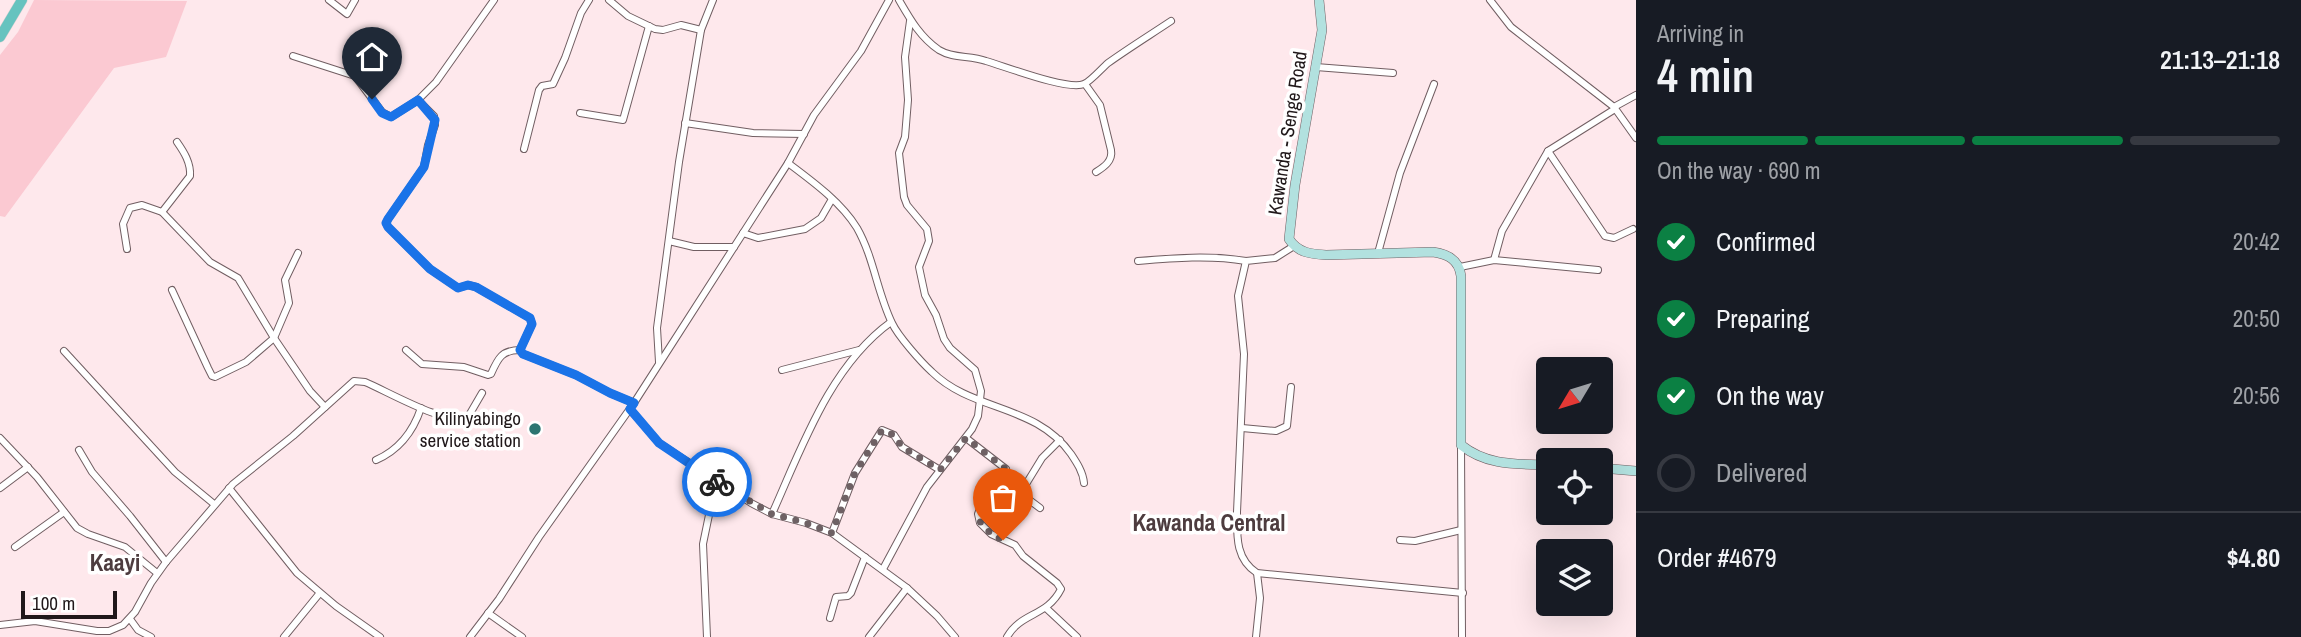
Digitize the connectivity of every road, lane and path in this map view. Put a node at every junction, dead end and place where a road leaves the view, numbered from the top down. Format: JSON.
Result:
{"nodes":[{"id":1,"x":22,"y":0,"type":"edge"},
{"id":2,"x":329,"y":0,"type":"edge"},
{"id":3,"x":355,"y":0,"type":"edge"},
{"id":4,"x":494,"y":0,"type":"edge"},
{"id":5,"x":589,"y":0,"type":"edge"},
{"id":6,"x":609,"y":0,"type":"edge"},
{"id":7,"x":713,"y":0,"type":"edge"},
{"id":8,"x":890,"y":0,"type":"edge"},
{"id":9,"x":899,"y":0,"type":"edge"},
{"id":10,"x":1319,"y":0,"type":"edge"},
{"id":11,"x":1490,"y":0,"type":"edge"},
{"id":12,"x":909,"y":20,"type":"junction"},
{"id":13,"x":1171,"y":21,"type":"dead end"},
{"id":14,"x":649,"y":26,"type":"junction"},
{"id":15,"x":701,"y":30,"type":"junction"},
{"id":16,"x":0,"y":37,"type":"edge"},
{"id":17,"x":293,"y":57,"type":"dead end"},
{"id":18,"x":1315,"y":67,"type":"junction"},
{"id":19,"x":1393,"y":73,"type":"dead end"},
{"id":20,"x":1085,"y":84,"type":"junction"},
{"id":21,"x":1434,"y":84,"type":"dead end"},
{"id":22,"x":1636,"y":95,"type":"edge"},
{"id":23,"x":418,"y":100,"type":"junction"},
{"id":24,"x":1614,"y":108,"type":"junction"},
{"id":25,"x":580,"y":113,"type":"dead end"},
{"id":26,"x":685,"y":123,"type":"junction"},
{"id":27,"x":804,"y":134,"type":"junction"},
{"id":28,"x":1636,"y":138,"type":"edge"},
{"id":29,"x":177,"y":142,"type":"dead end"},
{"id":30,"x":524,"y":149,"type":"dead end"},
{"id":31,"x":1548,"y":151,"type":"junction"},
{"id":32,"x":788,"y":163,"type":"junction"},
{"id":33,"x":1096,"y":173,"type":"dead end"},
{"id":34,"x":832,"y":199,"type":"junction"},
{"id":35,"x":162,"y":212,"type":"junction"},
{"id":36,"x":1633,"y":229,"type":"dead end"},
{"id":37,"x":743,"y":233,"type":"junction"},
{"id":38,"x":669,"y":241,"type":"junction"},
{"id":39,"x":1294,"y":246,"type":"junction"},
{"id":40,"x":734,"y":247,"type":"junction"},
{"id":41,"x":127,"y":249,"type":"dead end"},
{"id":42,"x":298,"y":253,"type":"dead end"},
{"id":43,"x":1378,"y":253,"type":"junction"},
{"id":44,"x":1494,"y":260,"type":"junction"},
{"id":45,"x":1138,"y":261,"type":"dead end"},
{"id":46,"x":1246,"y":261,"type":"junction"},
{"id":47,"x":1460,"y":267,"type":"junction"},
{"id":48,"x":1598,"y":270,"type":"dead end"},
{"id":49,"x":172,"y":290,"type":"dead end"},
{"id":50,"x":891,"y":322,"type":"junction"},
{"id":51,"x":274,"y":338,"type":"junction"},
{"id":52,"x":861,"y":349,"type":"junction"},
{"id":53,"x":406,"y":350,"type":"dead end"},
{"id":54,"x":520,"y":350,"type":"junction"},
{"id":55,"x":64,"y":351,"type":"dead end"},
{"id":56,"x":659,"y":362,"type":"junction"},
{"id":57,"x":782,"y":370,"type":"dead end"},
{"id":58,"x":1292,"y":387,"type":"dead end"},
{"id":59,"x":482,"y":393,"type":"dead end"},
{"id":60,"x":980,"y":401,"type":"junction"},
{"id":61,"x":632,"y":406,"type":"junction"},
{"id":62,"x":325,"y":407,"type":"junction"},
{"id":63,"x":421,"y":408,"type":"junction"},
{"id":64,"x":1242,"y":428,"type":"junction"},
{"id":65,"x":0,"y":438,"type":"edge"},
{"id":66,"x":966,"y":438,"type":"junction"},
{"id":67,"x":1060,"y":440,"type":"junction"},
{"id":68,"x":1461,"y":445,"type":"junction"},
{"id":69,"x":79,"y":450,"type":"dead end"},
{"id":70,"x":376,"y":460,"type":"dead end"},
{"id":71,"x":1536,"y":465,"type":"edge"},
{"id":72,"x":28,"y":467,"type":"junction"},
{"id":73,"x":1613,"y":469,"type":"edge"},
{"id":74,"x":940,"y":470,"type":"junction"},
{"id":75,"x":1636,"y":471,"type":"edge"},
{"id":76,"x":716,"y":481,"type":"junction"},
{"id":77,"x":1084,"y":483,"type":"dead end"},
{"id":78,"x":0,"y":488,"type":"edge"},
{"id":79,"x":229,"y":488,"type":"junction"},
{"id":80,"x":214,"y":504,"type":"junction"},
{"id":81,"x":1040,"y":508,"type":"dead end"},
{"id":82,"x":64,"y":512,"type":"junction"},
{"id":83,"x":772,"y":514,"type":"junction"},
{"id":84,"x":1461,"y":530,"type":"junction"},
{"id":85,"x":832,"y":533,"type":"junction"},
{"id":86,"x":1400,"y":540,"type":"dead end"},
{"id":87,"x":15,"y":547,"type":"dead end"},
{"id":88,"x":865,"y":557,"type":"junction"},
{"id":89,"x":166,"y":562,"type":"junction"},
{"id":90,"x":883,"y":569,"type":"junction"},
{"id":91,"x":157,"y":573,"type":"junction"},
{"id":92,"x":1257,"y":573,"type":"junction"},
{"id":93,"x":907,"y":588,"type":"junction"},
{"id":94,"x":1463,"y":593,"type":"junction"},
{"id":95,"x":319,"y":594,"type":"junction"},
{"id":96,"x":1046,"y":608,"type":"junction"},
{"id":97,"x":488,"y":613,"type":"junction"},
{"id":98,"x":830,"y":618,"type":"dead end"},
{"id":99,"x":130,"y":619,"type":"junction"},
{"id":100,"x":0,"y":625,"type":"edge"},
{"id":101,"x":80,"y":633,"type":"edge"},
{"id":102,"x":151,"y":637,"type":"edge"},
{"id":103,"x":284,"y":637,"type":"edge"},
{"id":104,"x":380,"y":637,"type":"edge"},
{"id":105,"x":470,"y":637,"type":"edge"},
{"id":106,"x":522,"y":637,"type":"edge"},
{"id":107,"x":707,"y":637,"type":"edge"},
{"id":108,"x":869,"y":637,"type":"edge"},
{"id":109,"x":955,"y":637,"type":"edge"},
{"id":110,"x":1007,"y":637,"type":"edge"},
{"id":111,"x":1077,"y":637,"type":"edge"},
{"id":112,"x":1256,"y":637,"type":"edge"},
{"id":113,"x":1462,"y":637,"type":"edge"}],
"edges":[{"from":1,"to":16,"type":"main road"},
{"from":2,"to":3,"type":"street"},
{"from":4,"to":23,"type":"street"},
{"from":5,"to":30,"type":"street"},
{"from":6,"to":14,"type":"street"},
{"from":7,"to":15,"type":"street"},
{"from":8,"to":27,"type":"street"},
{"from":9,"to":12,"type":"street"},
{"from":10,"to":18,"type":"street","name":"Kawanda - Senge Road"},
{"from":11,"to":24,"type":"street"},
{"from":12,"to":20,"type":"street"},
{"from":12,"to":60,"type":"street"},
{"from":13,"to":20,"type":"street"},
{"from":14,"to":15,"type":"street"},
{"from":14,"to":25,"type":"street"},
{"from":15,"to":26,"type":"street"},
{"from":17,"to":23,"type":"street"},
{"from":18,"to":19,"type":"street"},
{"from":18,"to":39,"type":"street","name":"Kawanda - Senge Road"},
{"from":20,"to":33,"type":"street"},
{"from":21,"to":43,"type":"street"},
{"from":22,"to":24,"type":"street"},
{"from":23,"to":54,"type":"street"},
{"from":24,"to":28,"type":"street"},
{"from":24,"to":31,"type":"street"},
{"from":26,"to":27,"type":"street"},
{"from":26,"to":38,"type":"street"},
{"from":27,"to":32,"type":"street"},
{"from":29,"to":35,"type":"street"},
{"from":31,"to":36,"type":"street"},
{"from":31,"to":44,"type":"street"},
{"from":32,"to":34,"type":"street"},
{"from":32,"to":37,"type":"street"},
{"from":34,"to":37,"type":"street"},
{"from":34,"to":50,"type":"street"},
{"from":35,"to":41,"type":"street"},
{"from":35,"to":51,"type":"street"},
{"from":37,"to":40,"type":"street"},
{"from":38,"to":40,"type":"street"},
{"from":38,"to":56,"type":"street"},
{"from":39,"to":43,"type":"street"},
{"from":39,"to":46,"type":"street"},
{"from":40,"to":56,"type":"street"},
{"from":42,"to":51,"type":"street"},
{"from":43,"to":47,"type":"street"},
{"from":44,"to":47,"type":"street"},
{"from":44,"to":48,"type":"street"},
{"from":45,"to":46,"type":"street"},
{"from":46,"to":64,"type":"street"},
{"from":47,"to":68,"type":"street"},
{"from":49,"to":51,"type":"street"},
{"from":50,"to":52,"type":"street"},
{"from":50,"to":60,"type":"street"},
{"from":51,"to":62,"type":"street"},
{"from":52,"to":57,"type":"street"},
{"from":52,"to":83,"type":"street"},
{"from":53,"to":54,"type":"street"},
{"from":54,"to":61,"type":"street"},
{"from":55,"to":80,"type":"street"},
{"from":56,"to":61,"type":"street"},
{"from":58,"to":64,"type":"street"},
{"from":59,"to":63,"type":"street"},
{"from":60,"to":66,"type":"street"},
{"from":60,"to":67,"type":"street"},
{"from":61,"to":76,"type":"street"},
{"from":61,"to":97,"type":"street"},
{"from":62,"to":63,"type":"street"},
{"from":62,"to":79,"type":"street"},
{"from":63,"to":70,"type":"street"},
{"from":64,"to":92,"type":"street"},
{"from":65,"to":72,"type":"street"},
{"from":66,"to":74,"type":"street"},
{"from":66,"to":96,"type":"street"},
{"from":67,"to":77,"type":"street"},
{"from":67,"to":81,"type":"street"},
{"from":68,"to":71,"type":"street"},
{"from":68,"to":84,"type":"street"},
{"from":69,"to":89,"type":"street"},
{"from":72,"to":78,"type":"street"},
{"from":72,"to":82,"type":"street"},
{"from":73,"to":75,"type":"street"},
{"from":74,"to":85,"type":"street"},
{"from":74,"to":90,"type":"street"},
{"from":76,"to":83,"type":"street"},
{"from":76,"to":107,"type":"street"},
{"from":79,"to":80,"type":"street"},
{"from":79,"to":95,"type":"street"},
{"from":80,"to":89,"type":"street"},
{"from":82,"to":87,"type":"street"},
{"from":82,"to":91,"type":"street"},
{"from":83,"to":85,"type":"street"},
{"from":84,"to":86,"type":"street"},
{"from":84,"to":94,"type":"street"},
{"from":85,"to":88,"type":"street"},
{"from":88,"to":90,"type":"street"},
{"from":88,"to":98,"type":"street"},
{"from":89,"to":91,"type":"street"},
{"from":90,"to":93,"type":"street"},
{"from":91,"to":99,"type":"street"},
{"from":92,"to":94,"type":"street"},
{"from":92,"to":112,"type":"street"},
{"from":93,"to":108,"type":"street"},
{"from":93,"to":109,"type":"street"},
{"from":94,"to":113,"type":"street"},
{"from":95,"to":103,"type":"street"},
{"from":95,"to":104,"type":"street"},
{"from":96,"to":110,"type":"street"},
{"from":96,"to":111,"type":"street"},
{"from":97,"to":105,"type":"street"},
{"from":97,"to":106,"type":"street"},
{"from":99,"to":101,"type":"street"},
{"from":99,"to":102,"type":"street"},
{"from":100,"to":101,"type":"street"}]}
